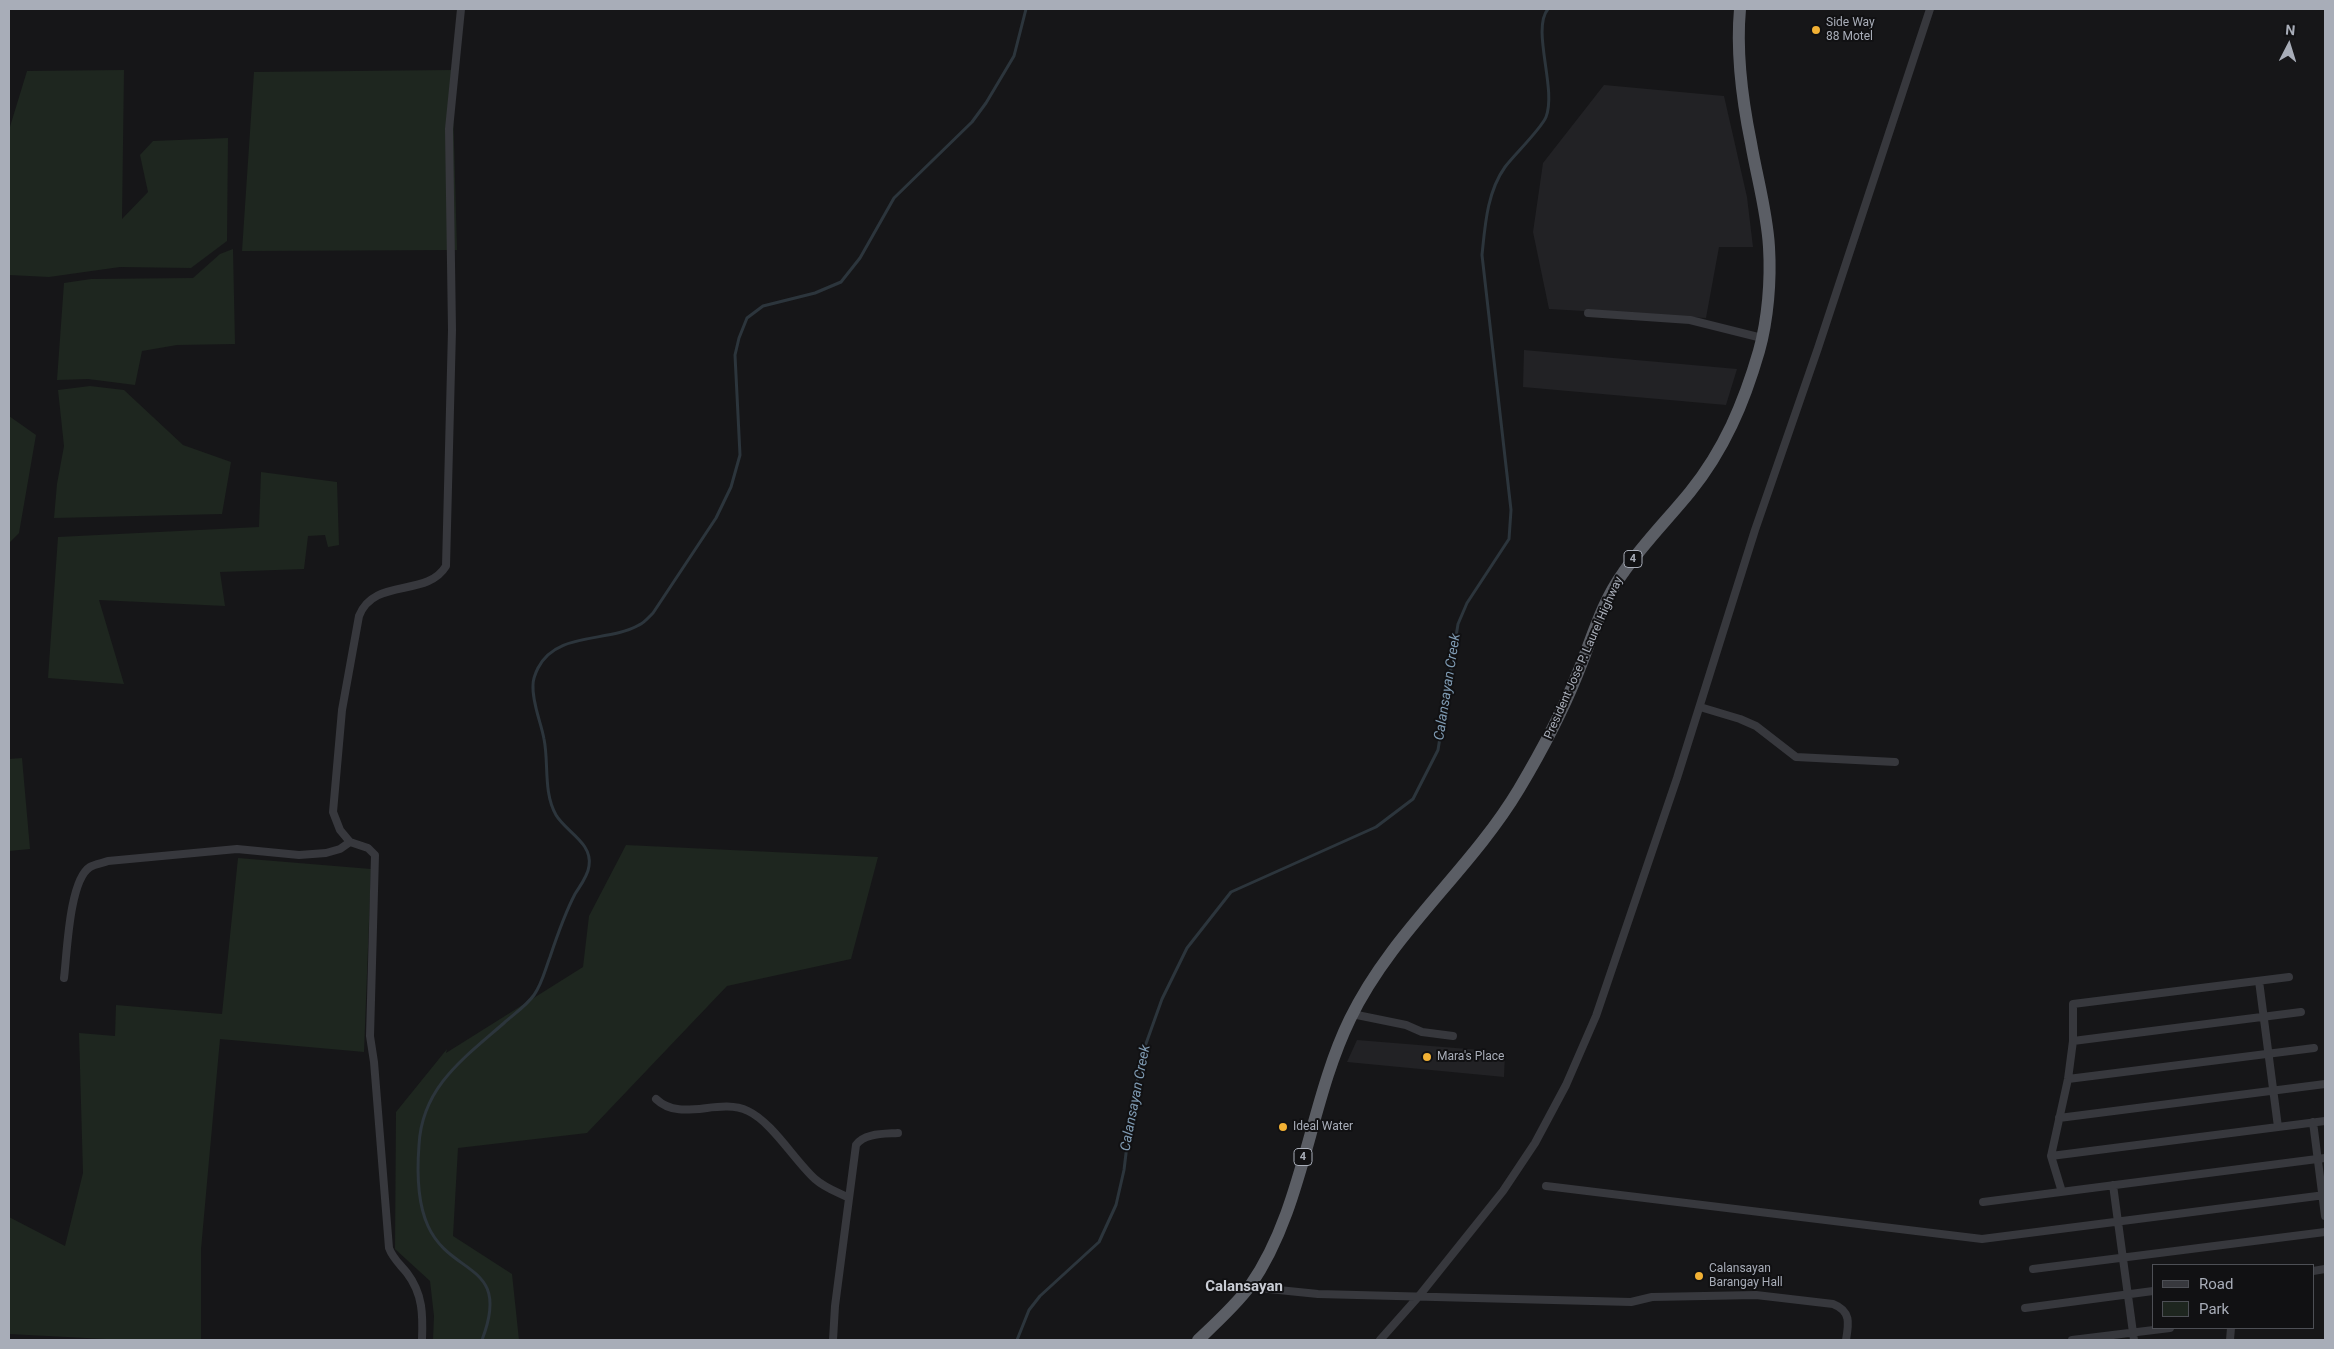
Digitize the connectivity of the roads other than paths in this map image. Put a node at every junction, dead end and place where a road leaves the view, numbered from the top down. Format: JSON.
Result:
{"nodes":[{"id":1,"x":460,"y":9,"type":"edge"},
{"id":2,"x":1740,"y":9,"type":"edge"},
{"id":3,"x":1930,"y":9,"type":"edge"},
{"id":4,"x":1588,"y":313,"type":"dead end"},
{"id":5,"x":1762,"y":338,"type":"junction"},
{"id":6,"x":1700,"y":707,"type":"junction"},
{"id":7,"x":1895,"y":762,"type":"dead end"},
{"id":8,"x":350,"y":842,"type":"junction"},
{"id":9,"x":2289,"y":977,"type":"dead end"},
{"id":10,"x":64,"y":978,"type":"dead end"},
{"id":11,"x":2259,"y":980,"type":"junction"},
{"id":12,"x":2301,"y":1012,"type":"dead end"},
{"id":13,"x":1352,"y":1014,"type":"junction"},
{"id":14,"x":2264,"y":1017,"type":"junction"},
{"id":15,"x":1454,"y":1036,"type":"dead end"},
{"id":16,"x":2073,"y":1042,"type":"junction"},
{"id":17,"x":2314,"y":1048,"type":"dead end"},
{"id":18,"x":2268,"y":1054,"type":"junction"},
{"id":19,"x":2068,"y":1079,"type":"junction"},
{"id":20,"x":2325,"y":1084,"type":"edge"},
{"id":21,"x":2273,"y":1090,"type":"junction"},
{"id":22,"x":656,"y":1099,"type":"dead end"},
{"id":23,"x":2059,"y":1118,"type":"junction"},
{"id":24,"x":2325,"y":1121,"type":"edge"},
{"id":25,"x":2313,"y":1122,"type":"junction"},
{"id":26,"x":2278,"y":1127,"type":"junction"},
{"id":27,"x":898,"y":1133,"type":"dead end"},
{"id":28,"x":2051,"y":1156,"type":"junction"},
{"id":29,"x":2322,"y":1158,"type":"edge"},
{"id":30,"x":2114,"y":1185,"type":"junction"},
{"id":31,"x":1546,"y":1186,"type":"dead end"},
{"id":32,"x":2062,"y":1192,"type":"junction"},
{"id":33,"x":2324,"y":1195,"type":"edge"},
{"id":34,"x":849,"y":1198,"type":"junction"},
{"id":35,"x":1983,"y":1202,"type":"dead end"},
{"id":36,"x":2325,"y":1216,"type":"edge"},
{"id":37,"x":2118,"y":1222,"type":"junction"},
{"id":38,"x":2325,"y":1232,"type":"edge"},
{"id":39,"x":2123,"y":1258,"type":"junction"},
{"id":40,"x":2033,"y":1270,"type":"dead end"},
{"id":41,"x":1249,"y":1287,"type":"junction"},
{"id":42,"x":2152,"y":1291,"type":"edge"},
{"id":43,"x":2128,"y":1294,"type":"junction"},
{"id":44,"x":1420,"y":1296,"type":"junction"},
{"id":45,"x":2025,"y":1308,"type":"dead end"},
{"id":46,"x":2165,"y":1329,"type":"edge"},
{"id":47,"x":2133,"y":1336,"type":"edge"},
{"id":48,"x":422,"y":1340,"type":"edge"},
{"id":49,"x":833,"y":1340,"type":"edge"},
{"id":50,"x":1198,"y":1340,"type":"edge"},
{"id":51,"x":1380,"y":1340,"type":"edge"},
{"id":52,"x":1846,"y":1340,"type":"edge"},
{"id":53,"x":2072,"y":1340,"type":"edge"}],
"edges":[{"from":1,"to":8,"type":"street"},
{"from":2,"to":5,"type":"highway","name":"President Jose P. Laurel Highway","number":"4"},
{"from":3,"to":6,"type":"street"},
{"from":4,"to":5,"type":"street"},
{"from":5,"to":13,"type":"highway","name":"President Jose P. Laurel Highway","number":"4"},
{"from":6,"to":7,"type":"street"},
{"from":6,"to":44,"type":"street"},
{"from":8,"to":10,"type":"street"},
{"from":8,"to":48,"type":"street"},
{"from":9,"to":11,"type":"street"},
{"from":11,"to":14,"type":"street"},
{"from":11,"to":16,"type":"street"},
{"from":12,"to":14,"type":"street"},
{"from":13,"to":15,"type":"street"},
{"from":13,"to":41,"type":"highway","name":"President Jose P. Laurel Highway","number":"4"},
{"from":14,"to":16,"type":"street"},
{"from":14,"to":18,"type":"street"},
{"from":16,"to":19,"type":"street"},
{"from":17,"to":18,"type":"street"},
{"from":18,"to":19,"type":"street"},
{"from":18,"to":21,"type":"street"},
{"from":19,"to":23,"type":"street"},
{"from":20,"to":21,"type":"street"},
{"from":21,"to":23,"type":"street"},
{"from":21,"to":26,"type":"street"},
{"from":22,"to":34,"type":"street"},
{"from":23,"to":28,"type":"street"},
{"from":24,"to":25,"type":"street"},
{"from":25,"to":26,"type":"street"},
{"from":25,"to":29,"type":"street"},
{"from":26,"to":28,"type":"street"},
{"from":27,"to":34,"type":"street"},
{"from":28,"to":32,"type":"street"},
{"from":29,"to":30,"type":"street"},
{"from":29,"to":33,"type":"street"},
{"from":30,"to":32,"type":"street"},
{"from":30,"to":37,"type":"street"},
{"from":31,"to":37,"type":"street"},
{"from":32,"to":35,"type":"street"},
{"from":33,"to":36,"type":"street"},
{"from":33,"to":37,"type":"street"},
{"from":34,"to":49,"type":"street"},
{"from":37,"to":39,"type":"street"},
{"from":38,"to":39,"type":"street"},
{"from":39,"to":40,"type":"street"},
{"from":39,"to":43,"type":"street"},
{"from":41,"to":44,"type":"street"},
{"from":41,"to":50,"type":"highway","name":"President Jose P. Laurel Highway","number":"4"},
{"from":42,"to":43,"type":"street"},
{"from":43,"to":45,"type":"street"},
{"from":43,"to":47,"type":"street"},
{"from":44,"to":51,"type":"street"},
{"from":44,"to":52,"type":"street"},
{"from":46,"to":47,"type":"street"},
{"from":47,"to":53,"type":"street"}]}
